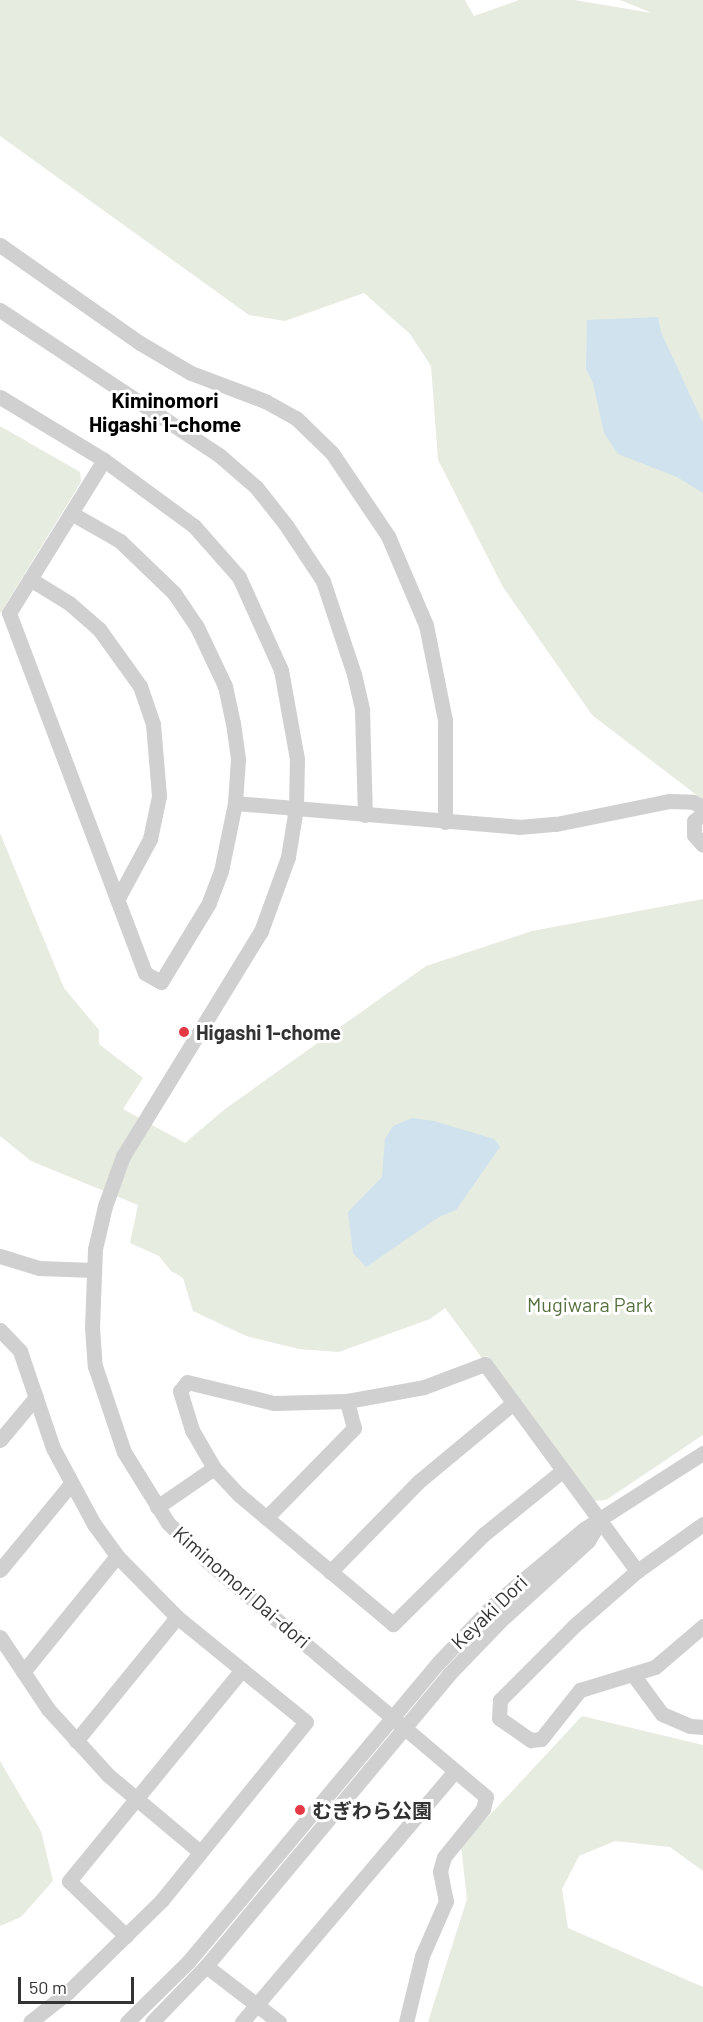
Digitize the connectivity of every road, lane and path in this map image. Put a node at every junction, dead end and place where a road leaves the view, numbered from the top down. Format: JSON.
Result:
{"nodes":[{"id":1,"x":0,"y":244,"type":"edge"},
{"id":2,"x":0,"y":310,"type":"edge"},
{"id":3,"x":0,"y":397,"type":"edge"},
{"id":4,"x":104,"y":460,"type":"junction"},
{"id":5,"x":71,"y":513,"type":"junction"},
{"id":6,"x":30,"y":579,"type":"junction"},
{"id":7,"x":235,"y":803,"type":"junction"},
{"id":8,"x":296,"y":808,"type":"junction"},
{"id":9,"x":698,"y":811,"type":"edge"},
{"id":10,"x":365,"y":815,"type":"junction"},
{"id":11,"x":445,"y":822,"type":"junction"},
{"id":12,"x":703,"y":845,"type":"edge"},
{"id":13,"x":117,"y":900,"type":"junction"},
{"id":14,"x":0,"y":1256,"type":"edge"},
{"id":15,"x":93,"y":1270,"type":"junction"},
{"id":16,"x":0,"y":1330,"type":"edge"},
{"id":17,"x":36,"y":1396,"type":"junction"},
{"id":18,"x":347,"y":1401,"type":"junction"},
{"id":19,"x":513,"y":1403,"type":"junction"},
{"id":20,"x":0,"y":1440,"type":"edge"},
{"id":21,"x":703,"y":1453,"type":"edge"},
{"id":22,"x":214,"y":1468,"type":"junction"},
{"id":23,"x":562,"y":1471,"type":"junction"},
{"id":24,"x":71,"y":1484,"type":"junction"},
{"id":25,"x":157,"y":1507,"type":"junction"},
{"id":26,"x":266,"y":1518,"type":"junction"},
{"id":27,"x":599,"y":1523,"type":"junction"},
{"id":28,"x":703,"y":1524,"type":"edge"},
{"id":29,"x":117,"y":1556,"type":"junction"},
{"id":30,"x":0,"y":1570,"type":"edge"},
{"id":31,"x":637,"y":1571,"type":"junction"},
{"id":32,"x":330,"y":1572,"type":"junction"},
{"id":33,"x":177,"y":1617,"type":"junction"},
{"id":34,"x":703,"y":1626,"type":"edge"},
{"id":35,"x":0,"y":1637,"type":"edge"},
{"id":36,"x":242,"y":1670,"type":"junction"},
{"id":37,"x":23,"y":1672,"type":"junction"},
{"id":38,"x":634,"y":1676,"type":"junction"},
{"id":39,"x":393,"y":1717,"type":"junction"},
{"id":40,"x":703,"y":1727,"type":"edge"},
{"id":41,"x":405,"y":1728,"type":"junction"},
{"id":42,"x":76,"y":1741,"type":"junction"},
{"id":43,"x":455,"y":1771,"type":"junction"},
{"id":44,"x":135,"y":1798,"type":"junction"},
{"id":45,"x":200,"y":1851,"type":"junction"},
{"id":46,"x":126,"y":1936,"type":"junction"},
{"id":47,"x":206,"y":1966,"type":"junction"},
{"id":48,"x":257,"y":2007,"type":"junction"},
{"id":49,"x":30,"y":2022,"type":"edge"},
{"id":50,"x":127,"y":2022,"type":"edge"},
{"id":51,"x":152,"y":2022,"type":"edge"},
{"id":52,"x":242,"y":2022,"type":"edge"},
{"id":53,"x":279,"y":2022,"type":"edge"},
{"id":54,"x":406,"y":2022,"type":"edge"}],
"edges":[{"from":1,"to":11,"type":"street"},
{"from":2,"to":10,"type":"street"},
{"from":3,"to":4,"type":"street","name":"Kiminomori Dai-dori"},
{"from":4,"to":5,"type":"street"},
{"from":4,"to":8,"type":"street","name":"Kiminomori Dai-dori"},
{"from":5,"to":6,"type":"street"},
{"from":5,"to":7,"type":"street"},
{"from":6,"to":13,"type":"street"},
{"from":6,"to":13,"type":"street"},
{"from":7,"to":8,"type":"street"},
{"from":7,"to":13,"type":"street"},
{"from":8,"to":10,"type":"street"},
{"from":8,"to":15,"type":"street","name":"Kiminomori Dai-dori"},
{"from":9,"to":11,"type":"street"},
{"from":9,"to":12,"type":"street"},
{"from":10,"to":11,"type":"street"},
{"from":14,"to":15,"type":"street"},
{"from":15,"to":25,"type":"street","name":"Kiminomori Dai-dori"},
{"from":16,"to":17,"type":"street"},
{"from":17,"to":20,"type":"street"},
{"from":17,"to":24,"type":"street"},
{"from":18,"to":19,"type":"street"},
{"from":18,"to":22,"type":"street"},
{"from":18,"to":26,"type":"street"},
{"from":19,"to":23,"type":"street"},
{"from":19,"to":32,"type":"street"},
{"from":21,"to":27,"type":"street","name":"Keyaki Dori"},
{"from":22,"to":25,"type":"street"},
{"from":22,"to":26,"type":"street"},
{"from":23,"to":27,"type":"street"},
{"from":23,"to":32,"type":"street"},
{"from":24,"to":29,"type":"street"},
{"from":24,"to":30,"type":"street"},
{"from":25,"to":39,"type":"street","name":"Kiminomori Dai-dori"},
{"from":26,"to":32,"type":"street"},
{"from":27,"to":31,"type":"street"},
{"from":27,"to":39,"type":"street","name":"Keyaki Dori"},
{"from":27,"to":41,"type":"street","name":"Keyaki Dori"},
{"from":28,"to":31,"type":"street"},
{"from":29,"to":33,"type":"street"},
{"from":29,"to":37,"type":"street"},
{"from":31,"to":38,"type":"street"},
{"from":33,"to":36,"type":"street"},
{"from":33,"to":42,"type":"street"},
{"from":34,"to":38,"type":"street"},
{"from":35,"to":37,"type":"street"},
{"from":36,"to":44,"type":"street"},
{"from":36,"to":45,"type":"street"},
{"from":37,"to":42,"type":"street"},
{"from":38,"to":40,"type":"street"},
{"from":39,"to":41,"type":"street","name":"Kiminomori Dai-dori"},
{"from":39,"to":50,"type":"street"},
{"from":41,"to":43,"type":"street","name":"Kiminomori Dai-dori"},
{"from":41,"to":47,"type":"street"},
{"from":42,"to":44,"type":"street"},
{"from":43,"to":48,"type":"street"},
{"from":43,"to":54,"type":"street","name":"Kiminomori Dai-dori"},
{"from":44,"to":45,"type":"street"},
{"from":44,"to":46,"type":"street"},
{"from":45,"to":46,"type":"street"},
{"from":46,"to":49,"type":"street"},
{"from":47,"to":48,"type":"street"},
{"from":47,"to":51,"type":"street"},
{"from":48,"to":52,"type":"street"},
{"from":48,"to":53,"type":"street"}]}
